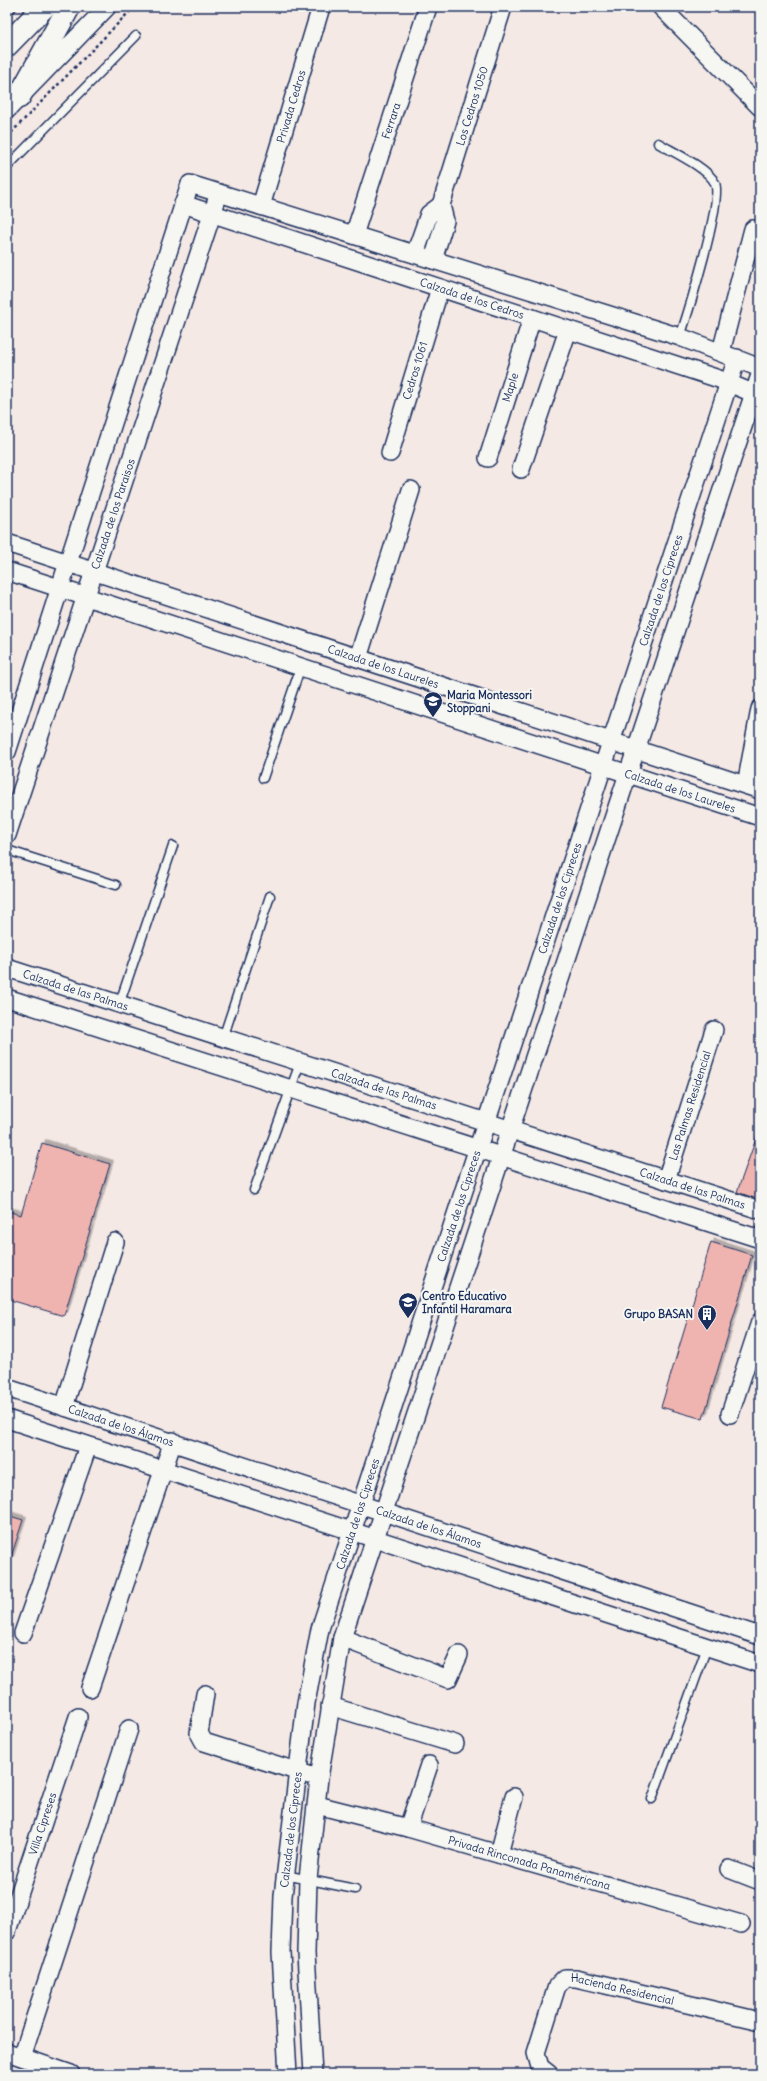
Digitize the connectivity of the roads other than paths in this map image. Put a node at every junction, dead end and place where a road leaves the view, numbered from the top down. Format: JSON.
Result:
{"nodes":[{"id":1,"x":12,"y":7,"type":"edge"},
{"id":2,"x":44,"y":7,"type":"edge"},
{"id":3,"x":69,"y":7,"type":"edge"},
{"id":4,"x":107,"y":7,"type":"edge"},
{"id":5,"x":322,"y":7,"type":"edge"},
{"id":6,"x":428,"y":7,"type":"edge"},
{"id":7,"x":503,"y":7,"type":"edge"},
{"id":8,"x":661,"y":7,"type":"edge"},
{"id":9,"x":7,"y":12,"type":"edge"},
{"id":10,"x":136,"y":36,"type":"dead end"},
{"id":11,"x":7,"y":45,"type":"edge"},
{"id":12,"x":13,"y":104,"type":"edge"},
{"id":13,"x":760,"y":107,"type":"edge"},
{"id":14,"x":658,"y":143,"type":"dead end"},
{"id":15,"x":7,"y":167,"type":"edge"},
{"id":16,"x":219,"y":193,"type":"junction"},
{"id":17,"x":183,"y":204,"type":"junction"},
{"id":18,"x":441,"y":205,"type":"junction"},
{"id":19,"x":261,"y":206,"type":"junction"},
{"id":20,"x":212,"y":214,"type":"junction"},
{"id":21,"x":753,"y":229,"type":"dead end"},
{"id":22,"x":354,"y":235,"type":"junction"},
{"id":23,"x":415,"y":254,"type":"junction"},
{"id":24,"x":433,"y":260,"type":"junction"},
{"id":25,"x":482,"y":275,"type":"junction"},
{"id":26,"x":440,"y":288,"type":"junction"},
{"id":27,"x":474,"y":299,"type":"junction"},
{"id":28,"x":532,"y":318,"type":"junction"},
{"id":29,"x":568,"y":330,"type":"junction"},
{"id":30,"x":680,"y":337,"type":"junction"},
{"id":31,"x":721,"y":352,"type":"junction"},
{"id":32,"x":737,"y":358,"type":"junction"},
{"id":33,"x":760,"y":368,"type":"edge"},
{"id":34,"x":760,"y":375,"type":"edge"},
{"id":35,"x":729,"y":384,"type":"junction"},
{"id":36,"x":757,"y":395,"type":"edge"},
{"id":37,"x":390,"y":453,"type":"dead end"},
{"id":38,"x":488,"y":458,"type":"dead end"},
{"id":39,"x":521,"y":469,"type":"dead end"},
{"id":40,"x":411,"y":490,"type":"dead end"},
{"id":41,"x":7,"y":543,"type":"edge"},
{"id":42,"x":68,"y":563,"type":"junction"},
{"id":43,"x":7,"y":571,"type":"edge"},
{"id":44,"x":94,"y":571,"type":"junction"},
{"id":45,"x":60,"y":587,"type":"junction"},
{"id":46,"x":86,"y":596,"type":"junction"},
{"id":47,"x":274,"y":630,"type":"junction"},
{"id":48,"x":268,"y":655,"type":"junction"},
{"id":49,"x":358,"y":658,"type":"junction"},
{"id":50,"x":301,"y":666,"type":"junction"},
{"id":51,"x":760,"y":709,"type":"edge"},
{"id":52,"x":610,"y":741,"type":"junction"},
{"id":53,"x":636,"y":749,"type":"junction"},
{"id":54,"x":7,"y":752,"type":"edge"},
{"id":55,"x":603,"y":764,"type":"junction"},
{"id":56,"x":629,"y":773,"type":"junction"},
{"id":57,"x":263,"y":778,"type":"dead end"},
{"id":58,"x":753,"y":788,"type":"edge"},
{"id":59,"x":760,"y":817,"type":"edge"},
{"id":60,"x":7,"y":835,"type":"edge"},
{"id":61,"x":173,"y":846,"type":"dead end"},
{"id":62,"x":7,"y":850,"type":"edge"},
{"id":63,"x":116,"y":885,"type":"dead end"},
{"id":64,"x":270,"y":896,"type":"dead end"},
{"id":65,"x":7,"y":968,"type":"edge"},
{"id":66,"x":7,"y":998,"type":"edge"},
{"id":67,"x":120,"y":1005,"type":"junction"},
{"id":68,"x":714,"y":1030,"type":"dead end"},
{"id":69,"x":223,"y":1038,"type":"junction"},
{"id":70,"x":300,"y":1063,"type":"junction"},
{"id":71,"x":292,"y":1089,"type":"junction"},
{"id":72,"x":486,"y":1122,"type":"junction"},
{"id":73,"x":510,"y":1130,"type":"junction"},
{"id":74,"x":477,"y":1148,"type":"junction"},
{"id":75,"x":502,"y":1156,"type":"junction"},
{"id":76,"x":666,"y":1180,"type":"junction"},
{"id":77,"x":254,"y":1190,"type":"dead end"},
{"id":78,"x":760,"y":1210,"type":"edge"},
{"id":79,"x":760,"y":1239,"type":"edge"},
{"id":80,"x":115,"y":1242,"type":"dead end"},
{"id":81,"x":760,"y":1322,"type":"edge"},
{"id":82,"x":7,"y":1388,"type":"edge"},
{"id":83,"x":64,"y":1407,"type":"junction"},
{"id":84,"x":730,"y":1414,"type":"dead end"},
{"id":85,"x":7,"y":1419,"type":"edge"},
{"id":86,"x":173,"y":1442,"type":"junction"},
{"id":87,"x":88,"y":1446,"type":"junction"},
{"id":88,"x":163,"y":1470,"type":"junction"},
{"id":89,"x":361,"y":1504,"type":"junction"},
{"id":90,"x":384,"y":1511,"type":"junction"},
{"id":91,"x":352,"y":1531,"type":"junction"},
{"id":92,"x":375,"y":1539,"type":"junction"},
{"id":93,"x":691,"y":1613,"type":"junction"},
{"id":94,"x":23,"y":1633,"type":"dead end"},
{"id":95,"x":760,"y":1636,"type":"edge"},
{"id":96,"x":342,"y":1638,"type":"junction"},
{"id":97,"x":685,"y":1640,"type":"junction"},
{"id":98,"x":707,"y":1647,"type":"junction"},
{"id":99,"x":459,"y":1655,"type":"dead end"},
{"id":100,"x":760,"y":1664,"type":"edge"},
{"id":101,"x":90,"y":1688,"type":"dead end"},
{"id":102,"x":205,"y":1694,"type":"dead end"},
{"id":103,"x":330,"y":1706,"type":"junction"},
{"id":104,"x":78,"y":1717,"type":"dead end"},
{"id":105,"x":129,"y":1729,"type":"dead end"},
{"id":106,"x":455,"y":1744,"type":"dead end"},
{"id":107,"x":429,"y":1765,"type":"dead end"},
{"id":108,"x":298,"y":1773,"type":"junction"},
{"id":109,"x":319,"y":1778,"type":"junction"},
{"id":110,"x":514,"y":1797,"type":"dead end"},
{"id":111,"x":652,"y":1799,"type":"dead end"},
{"id":112,"x":317,"y":1805,"type":"junction"},
{"id":113,"x":408,"y":1828,"type":"junction"},
{"id":114,"x":499,"y":1854,"type":"junction"},
{"id":115,"x":729,"y":1869,"type":"dead end"},
{"id":116,"x":286,"y":1875,"type":"junction"},
{"id":117,"x":308,"y":1879,"type":"junction"},
{"id":118,"x":760,"y":1881,"type":"edge"},
{"id":119,"x":355,"y":1889,"type":"dead end"},
{"id":120,"x":741,"y":1924,"type":"dead end"},
{"id":121,"x":7,"y":1930,"type":"edge"},
{"id":122,"x":760,"y":2021,"type":"edge"},
{"id":123,"x":14,"y":2055,"type":"edge"},
{"id":124,"x":71,"y":2074,"type":"edge"},
{"id":125,"x":288,"y":2074,"type":"edge"},
{"id":126,"x":313,"y":2074,"type":"edge"},
{"id":127,"x":549,"y":2074,"type":"edge"}],
"edges":[{"from":1,"to":9,"type":"lane"},
{"from":2,"to":11,"type":"highway"},
{"from":3,"to":12,"type":"highway"},
{"from":4,"to":12,"type":"street"},
{"from":5,"to":19,"type":"street","name":"Privada Cedros"},
{"from":6,"to":22,"type":"street","name":"Ferrara"},
{"from":7,"to":18,"type":"street","name":"Los Cedros 1050"},
{"from":8,"to":13,"type":"street"},
{"from":10,"to":15,"type":"lane"},
{"from":14,"to":30,"type":"lane"},
{"from":16,"to":17,"type":"street"},
{"from":16,"to":19,"type":"street"},
{"from":16,"to":20,"type":"street","name":"Calzada de los Paraisos"},
{"from":17,"to":20,"type":"street","name":"Calzada de los Cedros"},
{"from":17,"to":42,"type":"street"},
{"from":18,"to":23,"type":"street","name":"Los Cedros 1050"},
{"from":18,"to":24,"type":"street","name":"Los Cedros 1050"},
{"from":19,"to":22,"type":"street"},
{"from":20,"to":26,"type":"street","name":"Calzada de los Cedros"},
{"from":20,"to":44,"type":"street","name":"Calzada de los Paraisos"},
{"from":21,"to":31,"type":"street"},
{"from":22,"to":23,"type":"street"},
{"from":23,"to":24,"type":"street"},
{"from":24,"to":25,"type":"street"},
{"from":25,"to":27,"type":"street"},
{"from":25,"to":30,"type":"street"},
{"from":26,"to":27,"type":"street","name":"Calzada de los Cedros"},
{"from":26,"to":37,"type":"street","name":"Cedros 1061"},
{"from":27,"to":28,"type":"street","name":"Calzada de los Cedros"},
{"from":28,"to":29,"type":"street","name":"Calzada de los Cedros"},
{"from":28,"to":38,"type":"street","name":"Maple"},
{"from":29,"to":35,"type":"street","name":"Calzada de los Cedros"},
{"from":29,"to":39,"type":"street"},
{"from":30,"to":31,"type":"street"},
{"from":31,"to":32,"type":"street"},
{"from":32,"to":33,"type":"street"},
{"from":32,"to":35,"type":"street","name":"Calzada de los Cipreces"},
{"from":34,"to":36,"type":"street","name":"Calzada de los Cipreces"},
{"from":35,"to":36,"type":"street","name":"Calzada de los Cedros"},
{"from":35,"to":52,"type":"street","name":"Calzada de los Cipreces"},
{"from":36,"to":53,"type":"street","name":"Calzada de los Cipreces"},
{"from":40,"to":49,"type":"street"},
{"from":41,"to":42,"type":"street","name":"Calzada de los Laureles"},
{"from":42,"to":44,"type":"street","name":"Calzada de los Laureles"},
{"from":42,"to":45,"type":"street"},
{"from":43,"to":45,"type":"street","name":"Calzada de los Laureles"},
{"from":44,"to":46,"type":"street","name":"Calzada de los Paraisos"},
{"from":44,"to":47,"type":"street","name":"Calzada de los Laureles"},
{"from":45,"to":46,"type":"street","name":"Calzada de los Laureles"},
{"from":45,"to":54,"type":"street"},
{"from":46,"to":48,"type":"street","name":"Calzada de los Laureles"},
{"from":46,"to":60,"type":"street","name":"Calzada de los Paraisos"},
{"from":47,"to":48,"type":"street"},
{"from":47,"to":49,"type":"street","name":"Calzada de los Laureles"},
{"from":48,"to":50,"type":"street","name":"Calzada de los Laureles"},
{"from":49,"to":52,"type":"street","name":"Calzada de los Laureles"},
{"from":50,"to":55,"type":"street","name":"Calzada de los Laureles"},
{"from":50,"to":57,"type":"lane"},
{"from":51,"to":58,"type":"street"},
{"from":52,"to":53,"type":"street","name":"Calzada de los Laureles"},
{"from":52,"to":55,"type":"street","name":"Calzada de los Cipreces"},
{"from":53,"to":56,"type":"street","name":"Calzada de los Cipreces"},
{"from":53,"to":58,"type":"street","name":"Calzada de los Laureles"},
{"from":55,"to":56,"type":"street","name":"Calzada de los Laureles"},
{"from":55,"to":72,"type":"street","name":"Calzada de los Cipreces"},
{"from":56,"to":59,"type":"street","name":"Calzada de los Laureles"},
{"from":56,"to":73,"type":"street","name":"Calzada de los Cipreces"},
{"from":61,"to":67,"type":"lane"},
{"from":62,"to":63,"type":"lane"},
{"from":64,"to":69,"type":"lane"},
{"from":65,"to":67,"type":"street","name":"Calzada de las Palmas"},
{"from":66,"to":71,"type":"street"},
{"from":67,"to":69,"type":"street","name":"Calzada de las Palmas"},
{"from":68,"to":76,"type":"street","name":"Las Palmas Residencial"},
{"from":69,"to":70,"type":"street","name":"Calzada de las Palmas"},
{"from":70,"to":71,"type":"lane"},
{"from":70,"to":72,"type":"street","name":"Calzada de las Palmas"},
{"from":71,"to":74,"type":"street"},
{"from":71,"to":77,"type":"lane"},
{"from":72,"to":73,"type":"street","name":"Calzada de las Palmas"},
{"from":72,"to":74,"type":"street","name":"Calzada de los Cipreces"},
{"from":73,"to":75,"type":"street","name":"Calzada de los Cipreces"},
{"from":73,"to":76,"type":"street","name":"Calzada de las Palmas"},
{"from":74,"to":75,"type":"street"},
{"from":74,"to":89,"type":"street","name":"Calzada de los Cipreces"},
{"from":75,"to":79,"type":"street"},
{"from":75,"to":90,"type":"street","name":"Calzada de los Cipreces"},
{"from":76,"to":78,"type":"street","name":"Calzada de las Palmas"},
{"from":80,"to":83,"type":"street"},
{"from":81,"to":84,"type":"street"},
{"from":82,"to":83,"type":"street","name":"Calzada de los Álamos"},
{"from":83,"to":86,"type":"street","name":"Calzada de los Álamos"},
{"from":85,"to":87,"type":"street"},
{"from":86,"to":88,"type":"street"},
{"from":86,"to":89,"type":"street","name":"Calzada de los Álamos"},
{"from":87,"to":88,"type":"street"},
{"from":87,"to":94,"type":"street"},
{"from":88,"to":91,"type":"street"},
{"from":88,"to":101,"type":"street"},
{"from":89,"to":90,"type":"street","name":"Calzada de los Álamos"},
{"from":89,"to":91,"type":"street","name":"Calzada de los Cipreces"},
{"from":90,"to":92,"type":"street","name":"Calzada de los Cipreces"},
{"from":90,"to":93,"type":"street","name":"Calzada de los Álamos"},
{"from":91,"to":92,"type":"street"},
{"from":91,"to":108,"type":"street","name":"Calzada de los Cipreces"},
{"from":92,"to":96,"type":"street","name":"Calzada de los Cipreces"},
{"from":92,"to":97,"type":"street"},
{"from":93,"to":95,"type":"street","name":"Calzada de los Álamos"},
{"from":93,"to":97,"type":"street"},
{"from":96,"to":99,"type":"street"},
{"from":96,"to":103,"type":"street","name":"Calzada de los Cipreces"},
{"from":97,"to":98,"type":"street"},
{"from":98,"to":100,"type":"street"},
{"from":98,"to":111,"type":"lane"},
{"from":102,"to":108,"type":"street"},
{"from":103,"to":106,"type":"street"},
{"from":103,"to":109,"type":"street","name":"Calzada de los Cipreces"},
{"from":104,"to":121,"type":"street","name":"Villa Cipreses"},
{"from":105,"to":123,"type":"street"},
{"from":107,"to":113,"type":"street"},
{"from":108,"to":109,"type":"street"},
{"from":108,"to":116,"type":"street","name":"Calzada de los Cipreces"},
{"from":109,"to":112,"type":"street","name":"Calzada de los Cipreces"},
{"from":110,"to":114,"type":"street"},
{"from":112,"to":113,"type":"street","name":"Privada Rinconada Panaméricana"},
{"from":112,"to":117,"type":"street","name":"Calzada de los Cipreces"},
{"from":113,"to":114,"type":"street","name":"Privada Rinconada Panaméricana"},
{"from":114,"to":120,"type":"street","name":"Privada Rinconada Panaméricana"},
{"from":115,"to":118,"type":"street"},
{"from":116,"to":117,"type":"lane"},
{"from":116,"to":125,"type":"street","name":"Calzada de los Cipreces"},
{"from":117,"to":119,"type":"lane"},
{"from":117,"to":126,"type":"street","name":"Calzada de los Cipreces"},
{"from":122,"to":127,"type":"street","name":"Hacienda Residencial"},
{"from":123,"to":124,"type":"street"}]}
